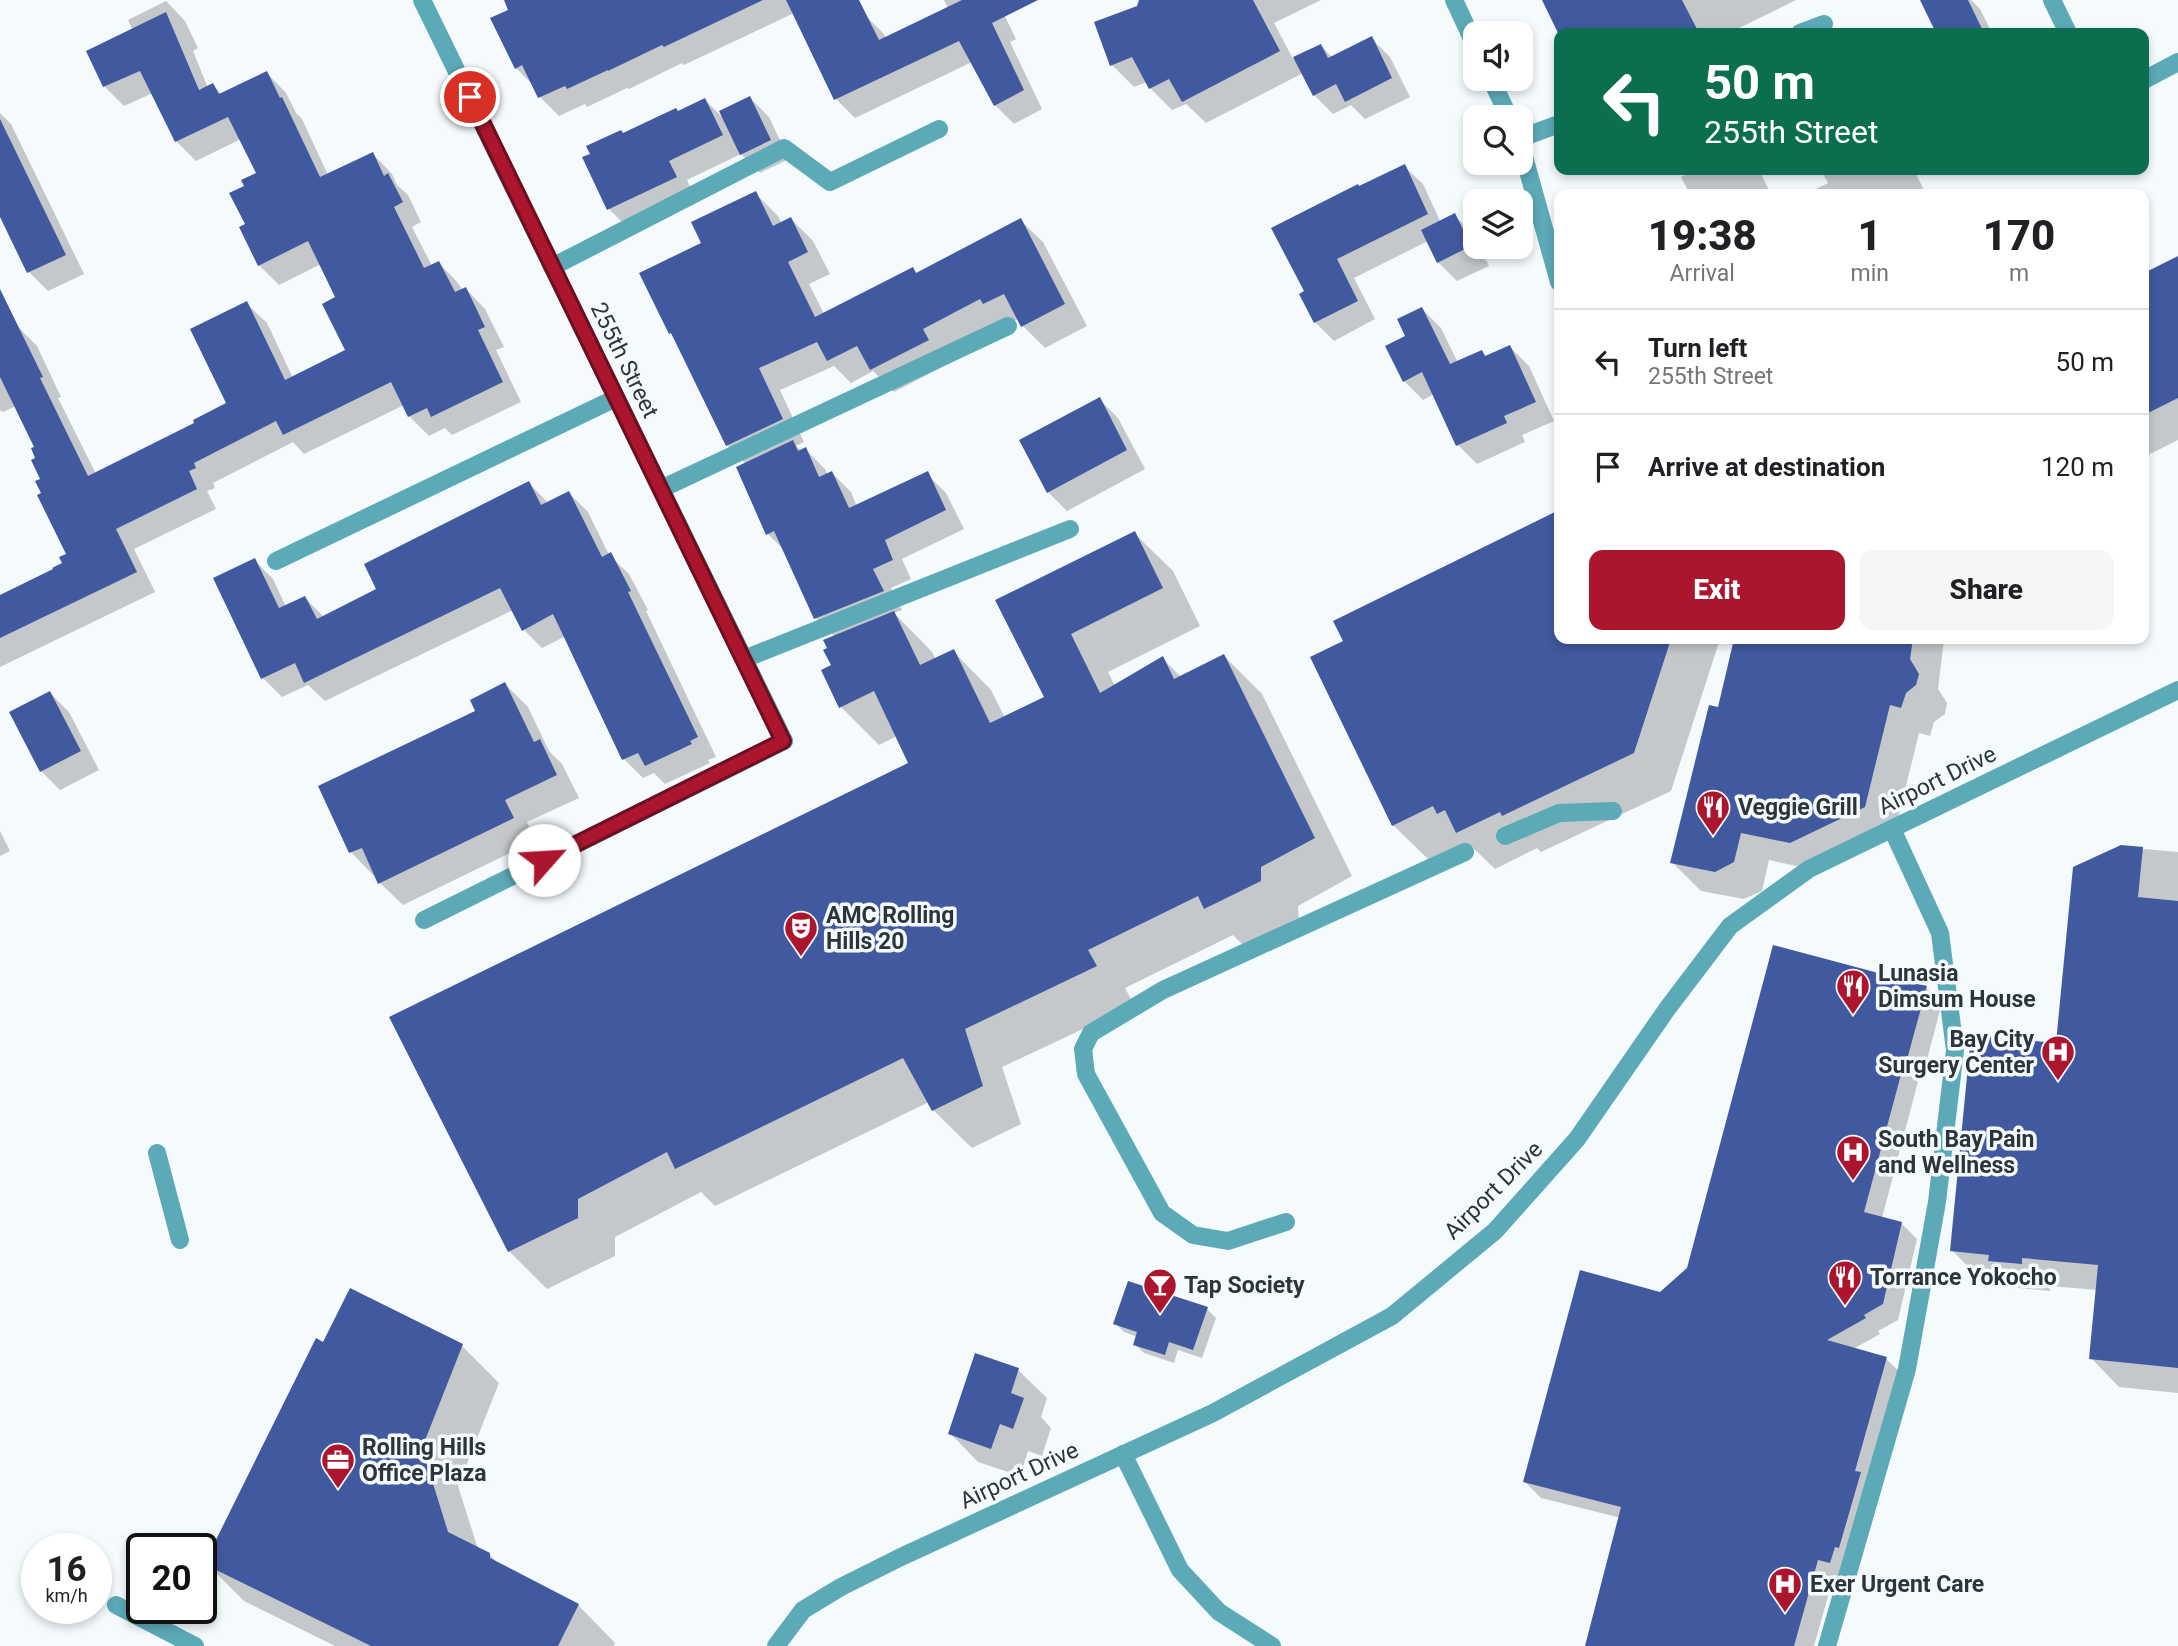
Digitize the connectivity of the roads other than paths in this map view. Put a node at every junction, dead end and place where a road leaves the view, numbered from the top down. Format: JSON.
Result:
{"nodes":[{"id":1,"x":422,"y":0,"type":"edge"},
{"id":2,"x":1454,"y":0,"type":"edge"},
{"id":3,"x":2052,"y":0,"type":"edge"},
{"id":4,"x":1464,"y":21,"type":"edge"},
{"id":5,"x":1824,"y":24,"type":"dead end"},
{"id":6,"x":1813,"y":28,"type":"edge"},
{"id":7,"x":2066,"y":28,"type":"edge"},
{"id":8,"x":2178,"y":62,"type":"edge"},
{"id":9,"x":2149,"y":77,"type":"edge"},
{"id":10,"x":1554,"y":126,"type":"edge"},
{"id":11,"x":939,"y":129,"type":"dead end"},
{"id":12,"x":1533,"y":134,"type":"edge"},
{"id":13,"x":1529,"y":175,"type":"edge"},
{"id":14,"x":1554,"y":264,"type":"edge"},
{"id":15,"x":552,"y":267,"type":"junction"},
{"id":16,"x":1008,"y":326,"type":"dead end"},
{"id":17,"x":616,"y":398,"type":"junction"},
{"id":18,"x":661,"y":489,"type":"junction"},
{"id":19,"x":1070,"y":529,"type":"dead end"},
{"id":20,"x":276,"y":562,"type":"dead end"},
{"id":21,"x":744,"y":659,"type":"junction"},
{"id":22,"x":2178,"y":690,"type":"edge"},
{"id":23,"x":1613,"y":811,"type":"dead end"},
{"id":24,"x":1892,"y":830,"type":"junction"},
{"id":25,"x":1505,"y":836,"type":"dead end"},
{"id":26,"x":1465,"y":852,"type":"dead end"},
{"id":27,"x":424,"y":920,"type":"dead end"},
{"id":28,"x":157,"y":1153,"type":"dead end"},
{"id":29,"x":1286,"y":1222,"type":"dead end"},
{"id":30,"x":180,"y":1240,"type":"dead end"},
{"id":31,"x":1123,"y":1454,"type":"junction"},
{"id":32,"x":116,"y":1605,"type":"dead end"},
{"id":33,"x":195,"y":1646,"type":"edge"},
{"id":34,"x":776,"y":1646,"type":"edge"},
{"id":35,"x":1270,"y":1646,"type":"edge"},
{"id":36,"x":1827,"y":1646,"type":"edge"}],
"edges":[{"from":1,"to":15,"type":"street","name":"255th Street"},
{"from":2,"to":4,"type":"street"},
{"from":3,"to":7,"type":"street"},
{"from":5,"to":6,"type":"street"},
{"from":8,"to":9,"type":"street"},
{"from":10,"to":12,"type":"street"},
{"from":11,"to":15,"type":"street"},
{"from":13,"to":14,"type":"street"},
{"from":15,"to":17,"type":"street","name":"255th Street"},
{"from":16,"to":18,"type":"street"},
{"from":17,"to":18,"type":"street","name":"255th Street"},
{"from":17,"to":20,"type":"street"},
{"from":18,"to":21,"type":"street","name":"255th Street"},
{"from":19,"to":21,"type":"street"},
{"from":21,"to":27,"type":"street","name":"255th Street"},
{"from":22,"to":24,"type":"street","name":"Airport Drive"},
{"from":23,"to":25,"type":"street"},
{"from":24,"to":31,"type":"street","name":"Airport Drive"},
{"from":24,"to":36,"type":"street"},
{"from":26,"to":29,"type":"street"},
{"from":28,"to":30,"type":"street"},
{"from":31,"to":34,"type":"street","name":"Airport Drive"},
{"from":31,"to":35,"type":"street"},
{"from":32,"to":33,"type":"street"}]}
